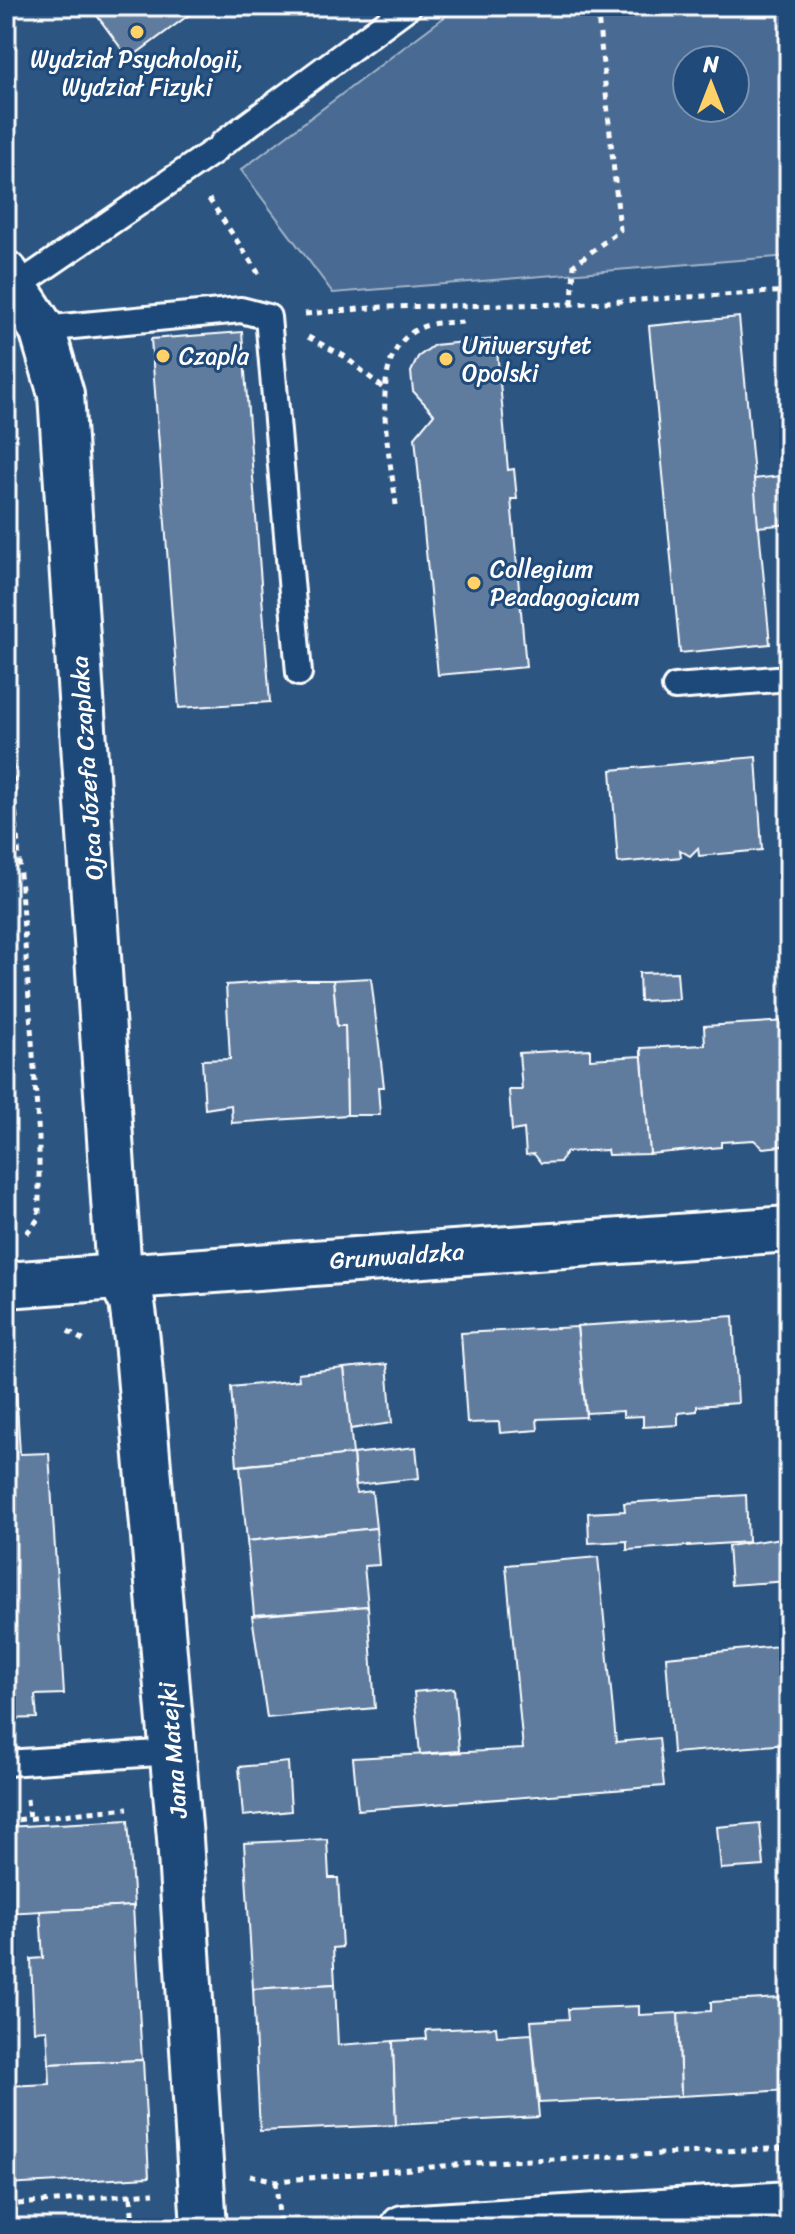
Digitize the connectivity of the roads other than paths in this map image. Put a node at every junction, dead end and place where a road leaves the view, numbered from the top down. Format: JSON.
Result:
{"nodes":[{"id":1,"x":409,"y":6,"type":"edge"},
{"id":2,"x":11,"y":280,"type":"edge"},
{"id":3,"x":42,"y":329,"type":"junction"},
{"id":4,"x":299,"y":673,"type":"dead end"},
{"id":5,"x":789,"y":678,"type":"edge"},
{"id":6,"x":675,"y":687,"type":"dead end"},
{"id":7,"x":789,"y":1229,"type":"edge"},
{"id":8,"x":119,"y":1275,"type":"junction"},
{"id":9,"x":6,"y":1285,"type":"edge"},
{"id":10,"x":173,"y":1752,"type":"junction"},
{"id":11,"x":6,"y":1763,"type":"edge"},
{"id":12,"x":789,"y":2204,"type":"edge"},
{"id":13,"x":204,"y":2228,"type":"edge"},
{"id":14,"x":403,"y":2228,"type":"edge"}],
"edges":[{"from":1,"to":2,"type":"lane"},
{"from":2,"to":3,"type":"street","name":"Ojca Józefa Czaplaka"},
{"from":3,"to":4,"type":"lane"},
{"from":3,"to":8,"type":"street","name":"Ojca Józefa Czaplaka"},
{"from":5,"to":6,"type":"lane"},
{"from":7,"to":8,"type":"street","name":"Grunwaldzka"},
{"from":8,"to":9,"type":"street","name":"Grunwaldzka"},
{"from":8,"to":10,"type":"street","name":"Jana Matejki"},
{"from":10,"to":11,"type":"lane"},
{"from":10,"to":13,"type":"street","name":"Jana Matejki"},
{"from":12,"to":14,"type":"street"}]}
